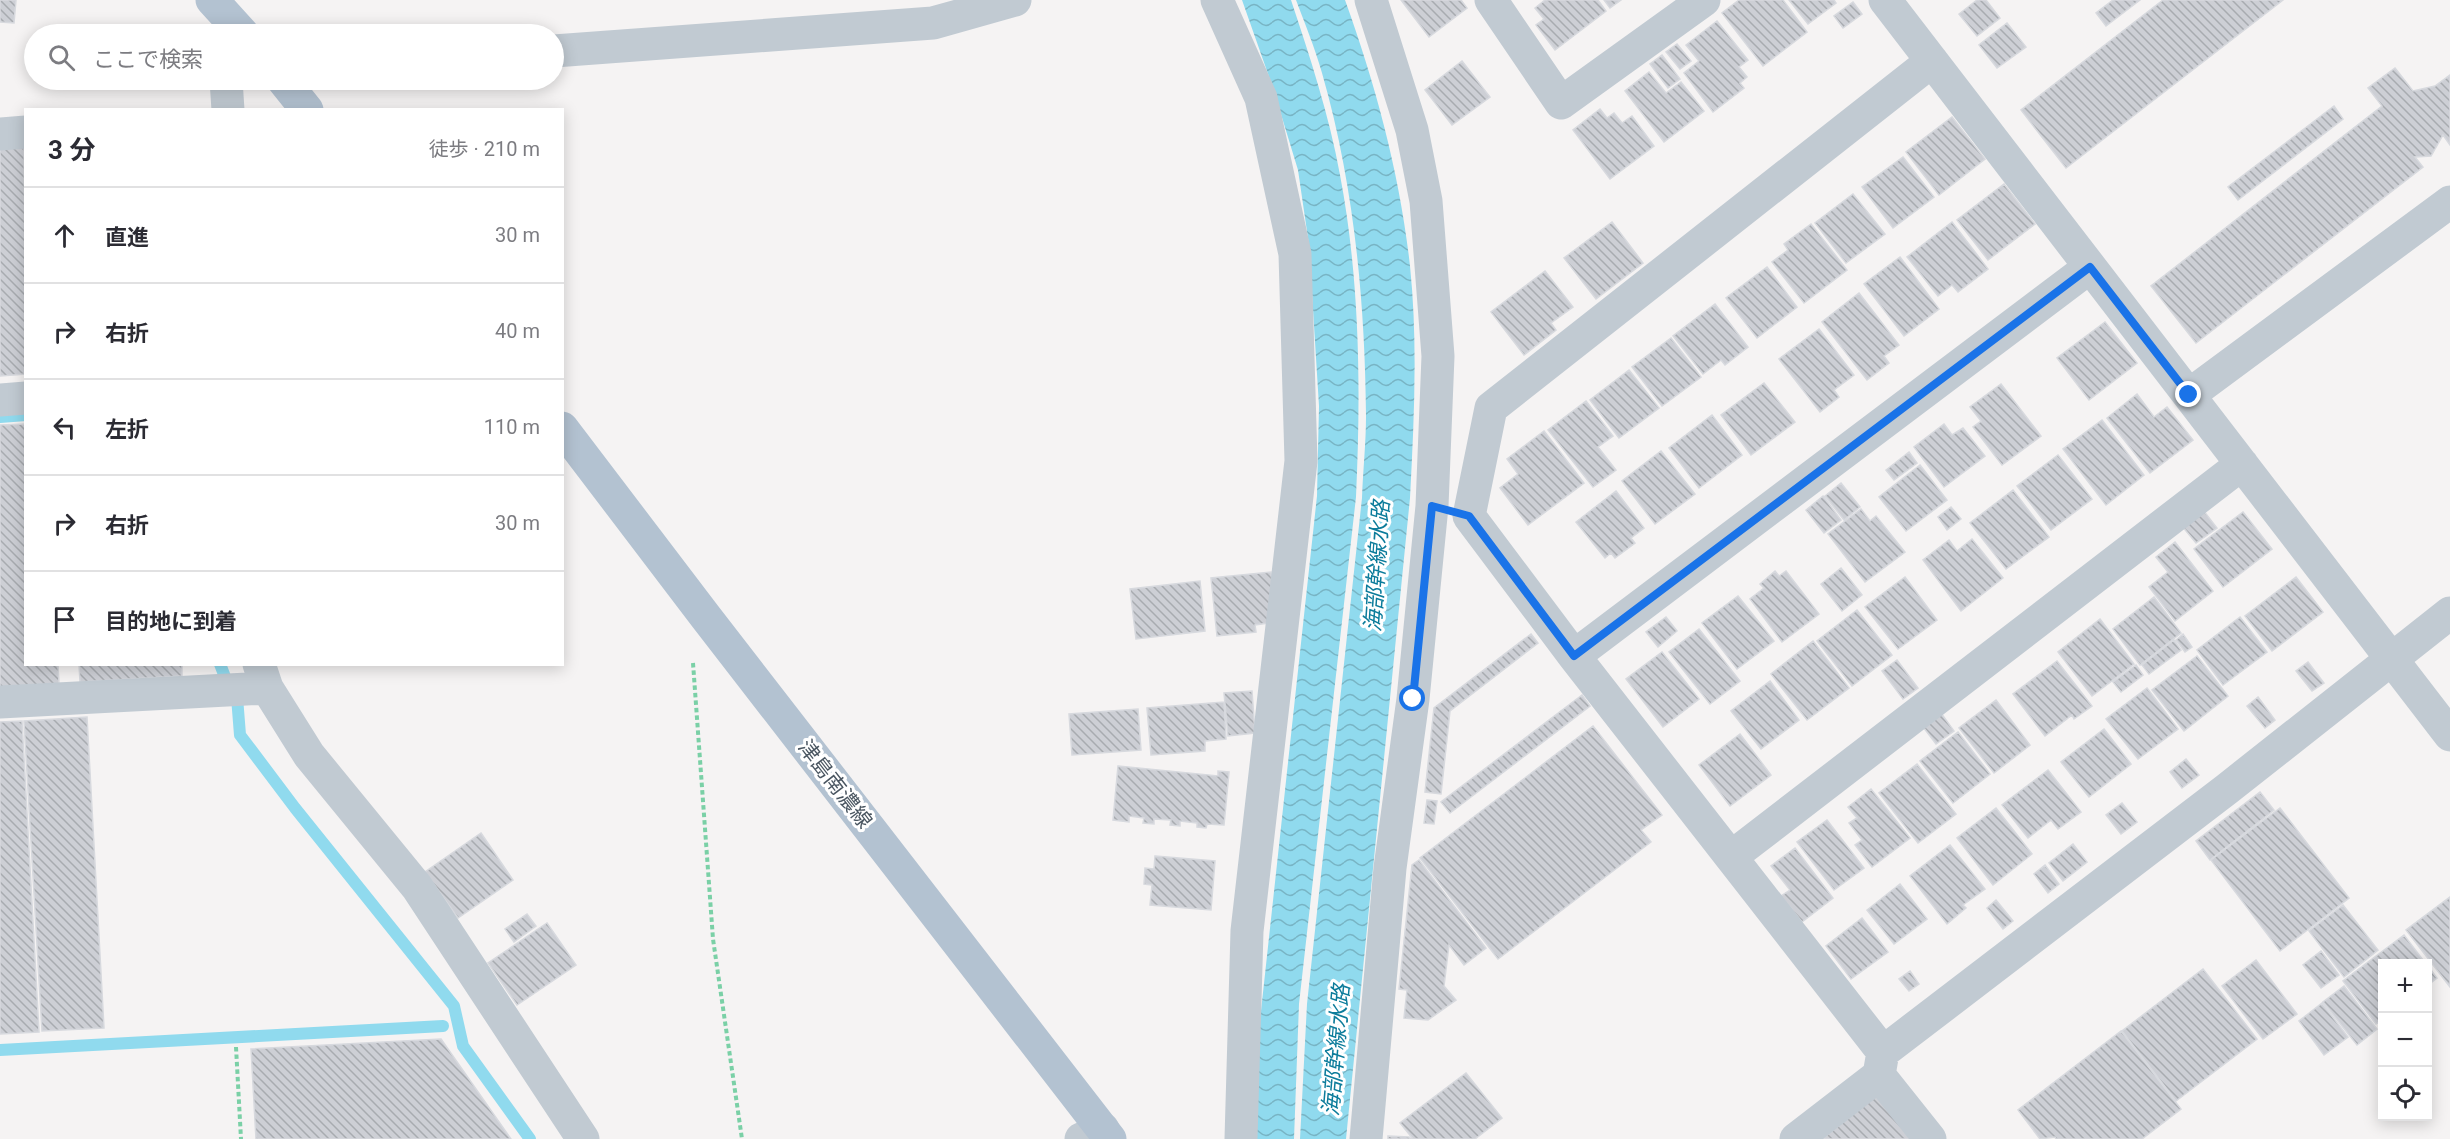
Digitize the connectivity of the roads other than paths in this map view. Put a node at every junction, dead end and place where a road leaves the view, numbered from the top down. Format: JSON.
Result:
{"nodes":[{"id":1,"x":1015,"y":0,"type":"edge"},
{"id":2,"x":1217,"y":0,"type":"edge"},
{"id":3,"x":1371,"y":0,"type":"edge"},
{"id":4,"x":1491,"y":0,"type":"edge"},
{"id":5,"x":1704,"y":0,"type":"edge"},
{"id":6,"x":1885,"y":0,"type":"edge"},
{"id":7,"x":929,"y":11,"type":"edge"},
{"id":8,"x":564,"y":50,"type":"edge"},
{"id":9,"x":1932,"y":61,"type":"junction"},
{"id":10,"x":227,"y":90,"type":"edge"},
{"id":11,"x":291,"y":90,"type":"edge"},
{"id":12,"x":228,"y":108,"type":"edge"},
{"id":13,"x":305,"y":108,"type":"edge"},
{"id":14,"x":24,"y":132,"type":"edge"},
{"id":15,"x":0,"y":134,"type":"edge"},
{"id":16,"x":2450,"y":202,"type":"edge"},
{"id":17,"x":2090,"y":267,"type":"junction"},
{"id":18,"x":2189,"y":395,"type":"junction"},
{"id":19,"x":24,"y":398,"type":"edge"},
{"id":20,"x":0,"y":400,"type":"edge"},
{"id":21,"x":564,"y":431,"type":"edge"},
{"id":22,"x":2242,"y":464,"type":"junction"},
{"id":23,"x":1432,"y":506,"type":"junction"},
{"id":24,"x":1469,"y":516,"type":"junction"},
{"id":25,"x":2450,"y":613,"type":"edge"},
{"id":26,"x":1574,"y":656,"type":"junction"},
{"id":27,"x":2391,"y":658,"type":"junction"},
{"id":28,"x":263,"y":676,"type":"edge"},
{"id":29,"x":0,"y":702,"type":"edge"},
{"id":30,"x":2450,"y":735,"type":"edge"},
{"id":31,"x":1731,"y":857,"type":"junction"},
{"id":32,"x":1881,"y":1063,"type":"junction"},
{"id":33,"x":1098,"y":1136,"type":"edge"},
{"id":34,"x":583,"y":1139,"type":"edge"},
{"id":35,"x":1241,"y":1139,"type":"edge"},
{"id":36,"x":1366,"y":1139,"type":"edge"},
{"id":37,"x":1796,"y":1139,"type":"edge"},
{"id":38,"x":1929,"y":1139,"type":"edge"}],
"edges":[{"from":1,"to":7,"type":"street"},
{"from":2,"to":35,"type":"street"},
{"from":3,"to":23,"type":"street"},
{"from":4,"to":5,"type":"street"},
{"from":6,"to":9,"type":"street"},
{"from":7,"to":8,"type":"street"},
{"from":9,"to":17,"type":"street"},
{"from":9,"to":24,"type":"street"},
{"from":10,"to":12,"type":"street"},
{"from":11,"to":13,"type":"main road"},
{"from":14,"to":15,"type":"street"},
{"from":16,"to":18,"type":"street"},
{"from":17,"to":18,"type":"street"},
{"from":17,"to":26,"type":"street"},
{"from":18,"to":22,"type":"street"},
{"from":19,"to":20,"type":"street"},
{"from":21,"to":33,"type":"main road","name":"津島南濃線"},
{"from":22,"to":27,"type":"street"},
{"from":22,"to":31,"type":"street"},
{"from":23,"to":24,"type":"street"},
{"from":23,"to":36,"type":"street"},
{"from":24,"to":26,"type":"street"},
{"from":25,"to":27,"type":"street"},
{"from":26,"to":31,"type":"street"},
{"from":27,"to":30,"type":"street"},
{"from":27,"to":32,"type":"street"},
{"from":28,"to":29,"type":"street"},
{"from":28,"to":34,"type":"street"},
{"from":31,"to":32,"type":"street"},
{"from":32,"to":37,"type":"street"},
{"from":32,"to":38,"type":"street"}]}
